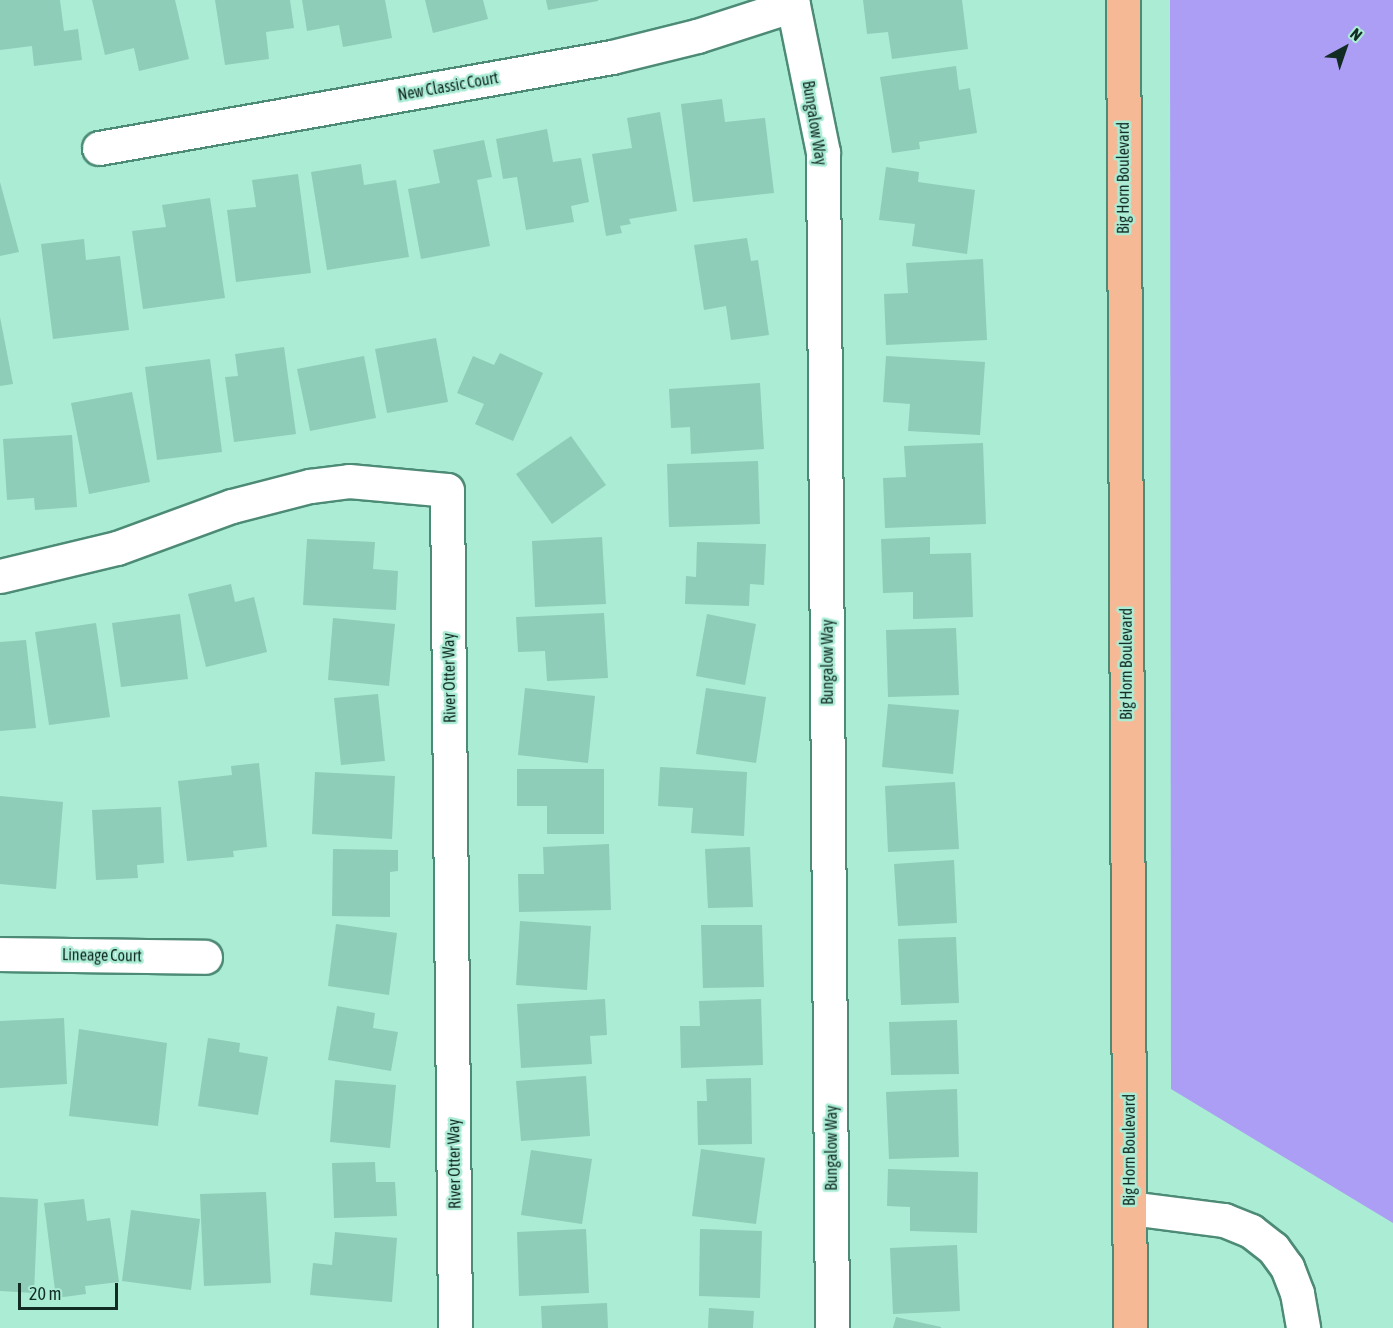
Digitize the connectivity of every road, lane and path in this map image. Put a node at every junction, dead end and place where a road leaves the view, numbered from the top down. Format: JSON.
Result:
{"nodes":[{"id":1,"x":1123,"y":0,"type":"edge"},
{"id":2,"x":792,"y":3,"type":"edge"},
{"id":3,"x":99,"y":148,"type":"dead end"},
{"id":4,"x":0,"y":576,"type":"edge"},
{"id":5,"x":0,"y":954,"type":"edge"},
{"id":6,"x":205,"y":957,"type":"dead end"},
{"id":7,"x":1130,"y":1208,"type":"junction"},
{"id":8,"x":455,"y":1328,"type":"edge"},
{"id":9,"x":832,"y":1328,"type":"edge"},
{"id":10,"x":1130,"y":1328,"type":"edge"},
{"id":11,"x":1303,"y":1328,"type":"edge"}],
"edges":[{"from":1,"to":7,"type":"main road","name":"Big Horn Boulevard"},
{"from":2,"to":3,"type":"street","name":"New Classic Court"},
{"from":2,"to":9,"type":"street","name":"Bungalow Way"},
{"from":4,"to":8,"type":"street","name":"River Otter Way"},
{"from":5,"to":6,"type":"street","name":"Lineage Court"},
{"from":7,"to":10,"type":"main road","name":"Big Horn Boulevard"},
{"from":7,"to":11,"type":"street"}]}
